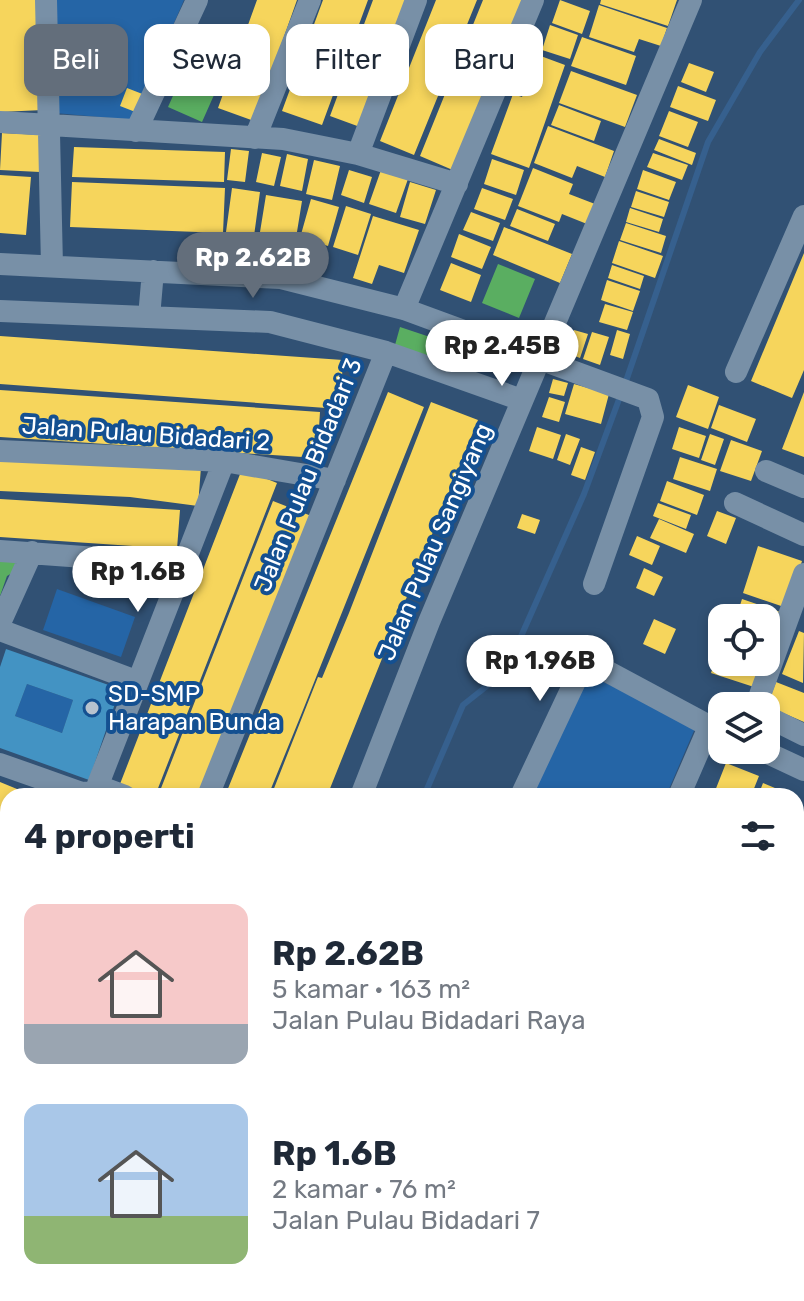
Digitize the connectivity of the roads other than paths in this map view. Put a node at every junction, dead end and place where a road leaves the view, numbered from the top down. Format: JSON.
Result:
{"nodes":[{"id":1,"x":46,"y":0,"type":"edge"},
{"id":2,"x":197,"y":0,"type":"edge"},
{"id":3,"x":310,"y":0,"type":"edge"},
{"id":4,"x":416,"y":0,"type":"edge"},
{"id":5,"x":533,"y":0,"type":"edge"},
{"id":6,"x":691,"y":0,"type":"edge"},
{"id":7,"x":0,"y":122,"type":"edge"},
{"id":8,"x":48,"y":124,"type":"junction"},
{"id":9,"x":136,"y":131,"type":"junction"},
{"id":10,"x":255,"y":138,"type":"junction"},
{"id":11,"x":358,"y":154,"type":"junction"},
{"id":12,"x":457,"y":184,"type":"junction"},
{"id":13,"x":804,"y":216,"type":"edge"},
{"id":14,"x":0,"y":264,"type":"edge"},
{"id":15,"x":52,"y":266,"type":"junction"},
{"id":16,"x":153,"y":271,"type":"junction"},
{"id":17,"x":404,"y":309,"type":"junction"},
{"id":18,"x":0,"y":311,"type":"edge"},
{"id":19,"x":149,"y":317,"type":"junction"},
{"id":20,"x":386,"y":352,"type":"junction"},
{"id":21,"x":539,"y":360,"type":"junction"},
{"id":22,"x":736,"y":372,"type":"dead end"},
{"id":23,"x":522,"y":400,"type":"junction"},
{"id":24,"x":0,"y":451,"type":"edge"},
{"id":25,"x":224,"y":461,"type":"junction"},
{"id":26,"x":766,"y":471,"type":"dead end"},
{"id":27,"x":335,"y":480,"type":"junction"},
{"id":28,"x":804,"y":487,"type":"edge"},
{"id":29,"x":735,"y":503,"type":"dead end"},
{"id":30,"x":804,"y":535,"type":"edge"},
{"id":31,"x":0,"y":551,"type":"edge"},
{"id":32,"x":32,"y":552,"type":"junction"},
{"id":33,"x":181,"y":564,"type":"junction"},
{"id":34,"x":804,"y":574,"type":"edge"},
{"id":35,"x":594,"y":584,"type":"dead end"},
{"id":36,"x":0,"y":623,"type":"edge"},
{"id":37,"x":0,"y":630,"type":"edge"},
{"id":38,"x":136,"y":681,"type":"junction"},
{"id":39,"x":761,"y":692,"type":"edge"},
{"id":40,"x":780,"y":723,"type":"edge"},
{"id":41,"x":708,"y":726,"type":"edge"},
{"id":42,"x":804,"y":735,"type":"edge"},
{"id":43,"x":708,"y":743,"type":"edge"},
{"id":44,"x":780,"y":759,"type":"edge"},
{"id":45,"x":0,"y":764,"type":"edge"},
{"id":46,"x":804,"y":770,"type":"edge"},
{"id":47,"x":85,"y":788,"type":"edge"},
{"id":48,"x":96,"y":788,"type":"edge"},
{"id":49,"x":211,"y":788,"type":"edge"},
{"id":50,"x":364,"y":788,"type":"edge"},
{"id":51,"x":525,"y":788,"type":"edge"},
{"id":52,"x":683,"y":788,"type":"edge"}],
"edges":[{"from":1,"to":8,"type":"street"},
{"from":2,"to":9,"type":"street"},
{"from":3,"to":10,"type":"street"},
{"from":4,"to":11,"type":"street"},
{"from":5,"to":12,"type":"street"},
{"from":6,"to":21,"type":"street","name":"Jalan Pulau Sangiyang"},
{"from":7,"to":8,"type":"street"},
{"from":8,"to":9,"type":"street"},
{"from":8,"to":15,"type":"street"},
{"from":9,"to":10,"type":"street"},
{"from":10,"to":11,"type":"street"},
{"from":11,"to":12,"type":"street"},
{"from":12,"to":17,"type":"street"},
{"from":13,"to":22,"type":"street"},
{"from":14,"to":15,"type":"street"},
{"from":15,"to":16,"type":"street"},
{"from":16,"to":17,"type":"street"},
{"from":16,"to":19,"type":"street"},
{"from":17,"to":21,"type":"street"},
{"from":18,"to":19,"type":"street"},
{"from":19,"to":20,"type":"street"},
{"from":20,"to":23,"type":"street"},
{"from":20,"to":27,"type":"street","name":"Jalan Pulau Bidadari 3"},
{"from":21,"to":23,"type":"street","name":"Jalan Pulau Sangiyang"},
{"from":21,"to":35,"type":"street"},
{"from":23,"to":50,"type":"street","name":"Jalan Pulau Sangiyang"},
{"from":24,"to":25,"type":"street","name":"Jalan Pulau Bidadari 2"},
{"from":25,"to":27,"type":"street","name":"Jalan Pulau Bidadari 2"},
{"from":25,"to":33,"type":"street"},
{"from":26,"to":28,"type":"street"},
{"from":27,"to":49,"type":"street","name":"Jalan Pulau Bidadari 3"},
{"from":29,"to":30,"type":"street"},
{"from":31,"to":32,"type":"street"},
{"from":32,"to":33,"type":"street"},
{"from":32,"to":36,"type":"street"},
{"from":33,"to":38,"type":"street"},
{"from":34,"to":39,"type":"street"},
{"from":37,"to":38,"type":"street"},
{"from":38,"to":48,"type":"street"},
{"from":40,"to":42,"type":"street"},
{"from":41,"to":51,"type":"street"},
{"from":43,"to":52,"type":"street"},
{"from":44,"to":46,"type":"street"},
{"from":45,"to":47,"type":"street"}]}
